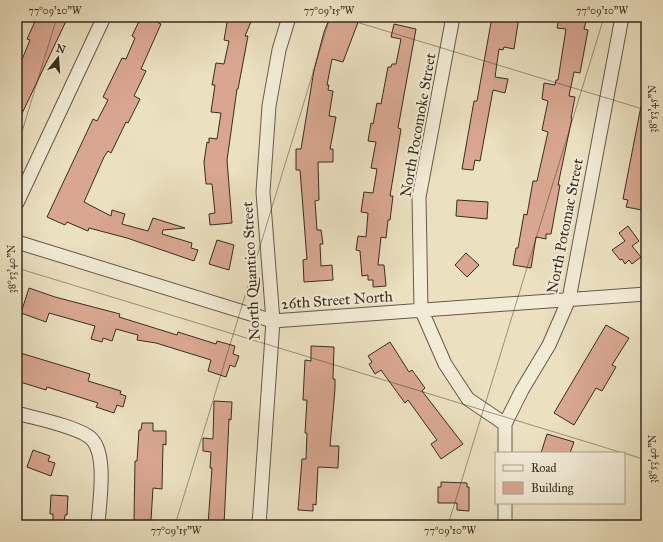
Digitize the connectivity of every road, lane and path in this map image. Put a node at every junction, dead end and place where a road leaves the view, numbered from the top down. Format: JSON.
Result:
{"nodes":[{"id":1,"x":104,"y":17,"type":"edge"},
{"id":2,"x":290,"y":17,"type":"edge"},
{"id":3,"x":453,"y":17,"type":"edge"},
{"id":4,"x":622,"y":17,"type":"edge"},
{"id":5,"x":17,"y":203,"type":"edge"},
{"id":6,"x":17,"y":242,"type":"edge"},
{"id":7,"x":646,"y":294,"type":"edge"},
{"id":8,"x":568,"y":299,"type":"junction"},
{"id":9,"x":421,"y":309,"type":"junction"},
{"id":10,"x":273,"y":321,"type":"junction"},
{"id":11,"x":17,"y":412,"type":"edge"},
{"id":12,"x":504,"y":424,"type":"junction"},
{"id":13,"x":505,"y":452,"type":"edge"},
{"id":14,"x":505,"y":504,"type":"edge"},
{"id":15,"x":98,"y":525,"type":"edge"},
{"id":16,"x":259,"y":525,"type":"edge"},
{"id":17,"x":506,"y":525,"type":"edge"}],
"edges":[{"from":1,"to":5,"type":"street"},
{"from":2,"to":10,"type":"street","name":"North Quantico Street"},
{"from":3,"to":9,"type":"street","name":"North Pocomoke Street"},
{"from":4,"to":8,"type":"street","name":"North Potomac Street"},
{"from":6,"to":10,"type":"street","name":"26th Street North"},
{"from":7,"to":8,"type":"street","name":"26th Street North"},
{"from":8,"to":9,"type":"street","name":"26th Street North"},
{"from":8,"to":12,"type":"street","name":"North Potomac Street"},
{"from":9,"to":10,"type":"street","name":"26th Street North"},
{"from":9,"to":12,"type":"street","name":"North Pocomoke Street"},
{"from":10,"to":16,"type":"street","name":"North Quantico Street"},
{"from":11,"to":15,"type":"street"},
{"from":12,"to":13,"type":"street","name":"North Potomac Street"},
{"from":14,"to":17,"type":"street"}]}
